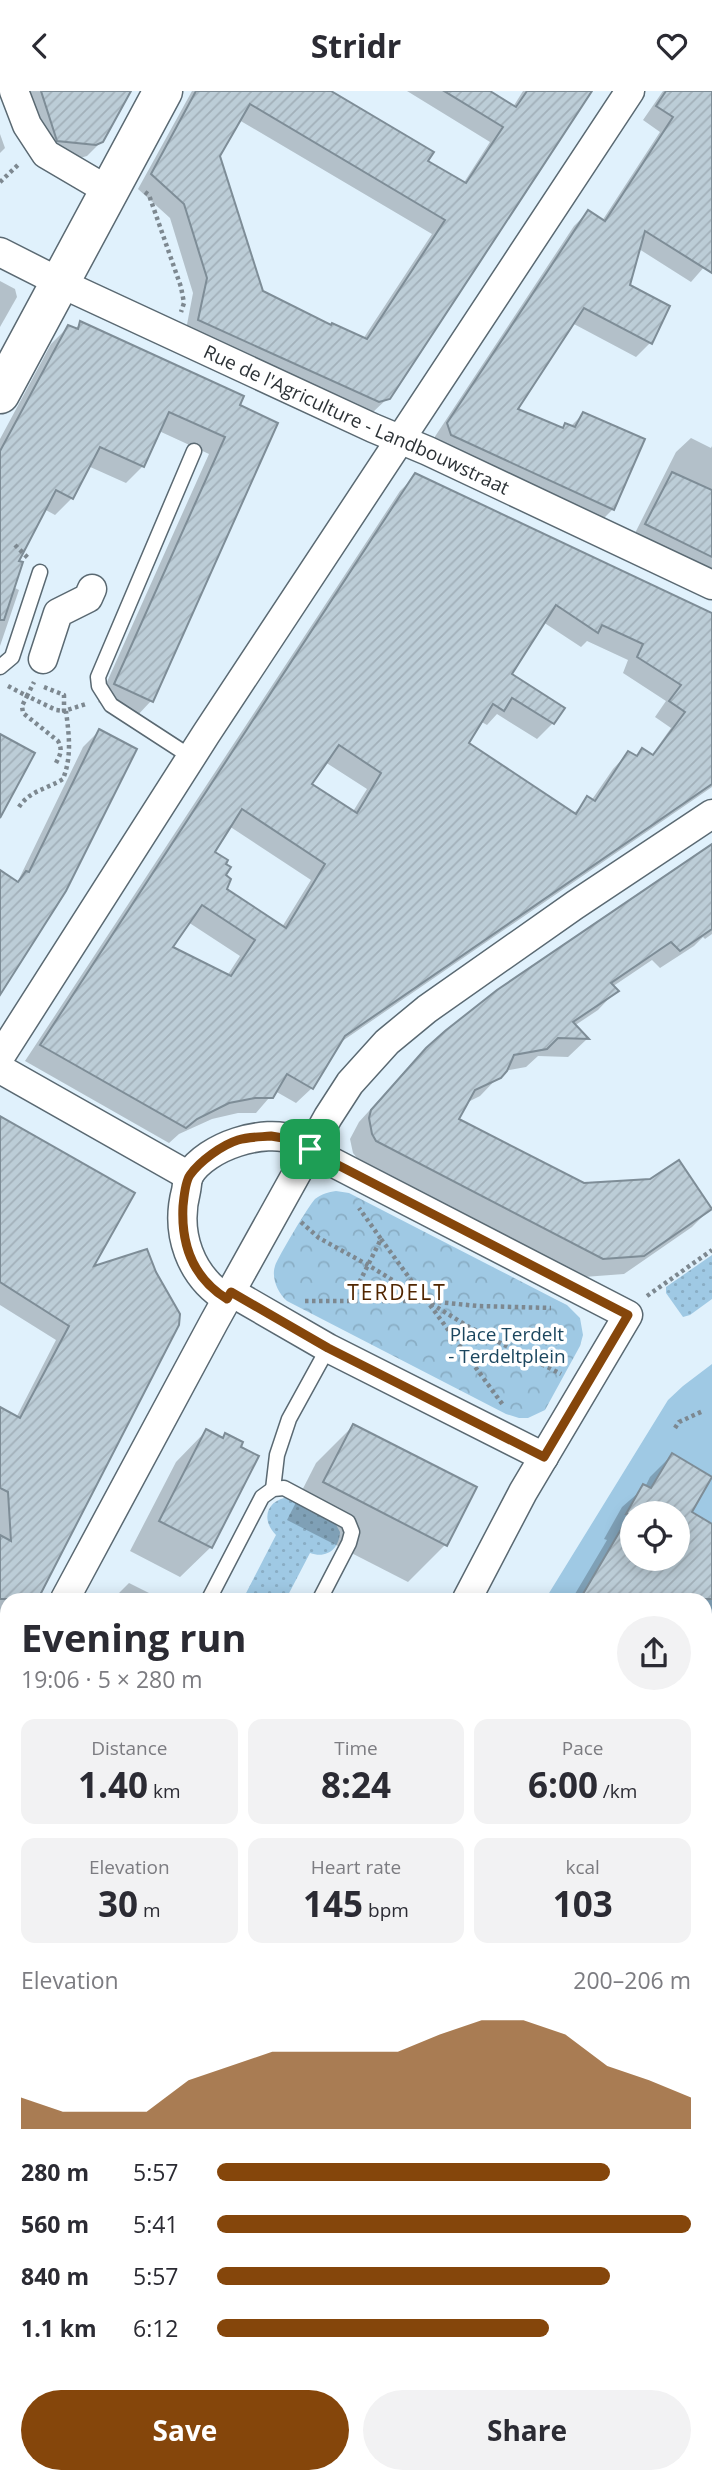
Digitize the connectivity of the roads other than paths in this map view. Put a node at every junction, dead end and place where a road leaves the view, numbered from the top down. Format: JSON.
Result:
{"nodes":[{"id":1,"x":14,"y":91,"type":"edge"},
{"id":2,"x":163,"y":91,"type":"edge"},
{"id":3,"x":631,"y":91,"type":"edge"},
{"id":4,"x":122,"y":189,"type":"junction"},
{"id":5,"x":0,"y":252,"type":"edge"},
{"id":6,"x":59,"y":282,"type":"junction"},
{"id":7,"x":0,"y":394,"type":"edge"},
{"id":8,"x":400,"y":440,"type":"junction"},
{"id":9,"x":194,"y":451,"type":"dead end"},
{"id":10,"x":40,"y":572,"type":"dead end"},
{"id":11,"x":712,"y":585,"type":"edge"},
{"id":12,"x":92,"y":589,"type":"dead end"},
{"id":13,"x":43,"y":659,"type":"dead end"},
{"id":14,"x":0,"y":667,"type":"edge"},
{"id":15,"x":191,"y":757,"type":"junction"},
{"id":16,"x":712,"y":814,"type":"edge"},
{"id":17,"x":0,"y":1056,"type":"edge"},
{"id":18,"x":0,"y":1069,"type":"edge"},
{"id":19,"x":310,"y":1149,"type":"junction"},
{"id":20,"x":189,"y":1176,"type":"junction"},
{"id":21,"x":229,"y":1295,"type":"junction"},
{"id":22,"x":328,"y":1348,"type":"junction"},
{"id":23,"x":544,"y":1457,"type":"junction"},
{"id":24,"x":273,"y":1489,"type":"junction"},
{"id":25,"x":68,"y":1593,"type":"edge"},
{"id":26,"x":212,"y":1593,"type":"edge"},
{"id":27,"x":323,"y":1593,"type":"edge"},
{"id":28,"x":470,"y":1593,"type":"edge"}],
"edges":[{"from":1,"to":4,"type":"street"},
{"from":2,"to":4,"type":"street"},
{"from":3,"to":8,"type":"street"},
{"from":4,"to":6,"type":"street"},
{"from":5,"to":6,"type":"street","name":"Rue de l'Agriculture - Landbouwstraat"},
{"from":6,"to":7,"type":"street"},
{"from":6,"to":8,"type":"street","name":"Rue de l'Agriculture - Landbouwstraat"},
{"from":8,"to":11,"type":"street","name":"Rue de l'Agriculture - Landbouwstraat"},
{"from":8,"to":15,"type":"street"},
{"from":9,"to":15,"type":"lane"},
{"from":10,"to":14,"type":"lane"},
{"from":12,"to":13,"type":"street"},
{"from":15,"to":17,"type":"street"},
{"from":16,"to":19,"type":"street"},
{"from":18,"to":20,"type":"street"},
{"from":19,"to":20,"type":"street"},
{"from":19,"to":21,"type":"street"},
{"from":19,"to":23,"type":"street"},
{"from":20,"to":21,"type":"street"},
{"from":21,"to":22,"type":"street"},
{"from":21,"to":25,"type":"street"},
{"from":22,"to":23,"type":"street"},
{"from":22,"to":24,"type":"lane"},
{"from":23,"to":28,"type":"street"},
{"from":24,"to":26,"type":"lane"},
{"from":24,"to":27,"type":"lane"}]}
